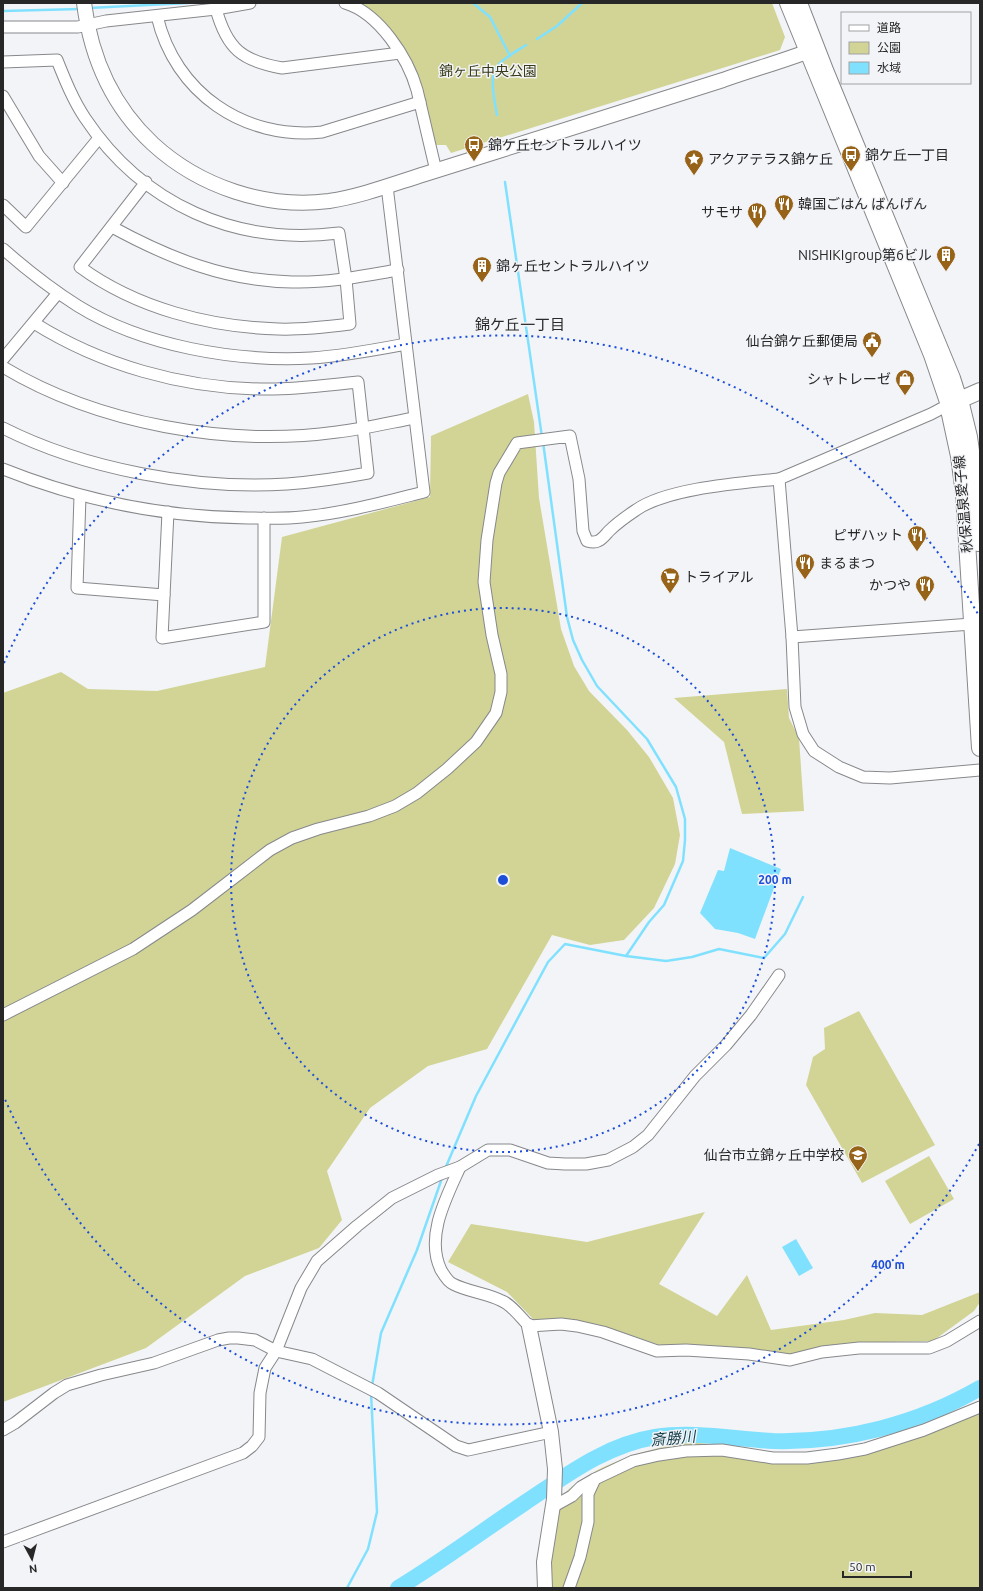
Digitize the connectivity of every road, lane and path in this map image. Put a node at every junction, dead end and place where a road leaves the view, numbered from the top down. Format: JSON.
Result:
{"nodes":[{"id":1,"x":250,"y":3,"type":"edge"},
{"id":2,"x":345,"y":3,"type":"edge"},
{"id":3,"x":787,"y":3,"type":"edge"},
{"id":4,"x":800,"y":3,"type":"edge"},
{"id":5,"x":216,"y":9,"type":"junction"},
{"id":6,"x":86,"y":12,"type":"edge"},
{"id":7,"x":157,"y":16,"type":"junction"},
{"id":8,"x":3,"y":27,"type":"edge"},
{"id":9,"x":812,"y":50,"type":"junction"},
{"id":10,"x":400,"y":53,"type":"junction"},
{"id":11,"x":3,"y":62,"type":"edge"},
{"id":12,"x":3,"y":96,"type":"edge"},
{"id":13,"x":420,"y":102,"type":"junction"},
{"id":14,"x":99,"y":138,"type":"junction"},
{"id":15,"x":436,"y":171,"type":"junction"},
{"id":16,"x":146,"y":182,"type":"junction"},
{"id":17,"x":63,"y":183,"type":"junction"},
{"id":18,"x":387,"y":186,"type":"junction"},
{"id":19,"x":3,"y":205,"type":"edge"},
{"id":20,"x":112,"y":227,"type":"junction"},
{"id":21,"x":3,"y":249,"type":"edge"},
{"id":22,"x":398,"y":270,"type":"junction"},
{"id":23,"x":346,"y":279,"type":"junction"},
{"id":24,"x":58,"y":293,"type":"junction"},
{"id":25,"x":34,"y":323,"type":"junction"},
{"id":26,"x":406,"y":344,"type":"junction"},
{"id":27,"x":3,"y":359,"type":"edge"},
{"id":28,"x":3,"y":367,"type":"edge"},
{"id":29,"x":980,"y":391,"type":"edge"},
{"id":30,"x":954,"y":402,"type":"junction"},
{"id":31,"x":414,"y":418,"type":"junction"},
{"id":32,"x":3,"y":428,"type":"edge"},
{"id":33,"x":362,"y":428,"type":"junction"},
{"id":34,"x":3,"y":469,"type":"edge"},
{"id":35,"x":780,"y":479,"type":"junction"},
{"id":36,"x":80,"y":496,"type":"junction"},
{"id":37,"x":168,"y":512,"type":"junction"},
{"id":38,"x":264,"y":518,"type":"junction"},
{"id":39,"x":980,"y":582,"type":"edge"},
{"id":40,"x":164,"y":595,"type":"junction"},
{"id":41,"x":972,"y":624,"type":"junction"},
{"id":42,"x":792,"y":637,"type":"junction"},
{"id":43,"x":977,"y":669,"type":"edge"},
{"id":44,"x":980,"y":748,"type":"edge"},
{"id":45,"x":980,"y":770,"type":"edge"},
{"id":46,"x":779,"y":975,"type":"dead end"},
{"id":47,"x":3,"y":1015,"type":"edge"},
{"id":48,"x":456,"y":1169,"type":"junction"},
{"id":49,"x":980,"y":1320,"type":"edge"},
{"id":50,"x":529,"y":1326,"type":"junction"},
{"id":51,"x":276,"y":1351,"type":"junction"},
{"id":52,"x":980,"y":1407,"type":"edge"},
{"id":53,"x":3,"y":1430,"type":"edge"},
{"id":54,"x":551,"y":1432,"type":"junction"},
{"id":55,"x":596,"y":1479,"type":"junction"},
{"id":56,"x":554,"y":1502,"type":"junction"},
{"id":57,"x":3,"y":1542,"type":"edge"},
{"id":58,"x":545,"y":1588,"type":"edge"},
{"id":59,"x":569,"y":1588,"type":"edge"}],
"edges":[{"from":1,"to":5,"type":"street"},
{"from":2,"to":10,"type":"street"},
{"from":3,"to":9,"type":"street"},
{"from":4,"to":9,"type":"street"},
{"from":5,"to":7,"type":"street"},
{"from":5,"to":10,"type":"street"},
{"from":6,"to":7,"type":"street"},
{"from":6,"to":8,"type":"street"},
{"from":6,"to":18,"type":"street"},
{"from":7,"to":13,"type":"street"},
{"from":9,"to":15,"type":"street"},
{"from":9,"to":30,"type":"street"},
{"from":10,"to":13,"type":"street"},
{"from":11,"to":14,"type":"street"},
{"from":12,"to":17,"type":"street"},
{"from":13,"to":15,"type":"street"},
{"from":14,"to":16,"type":"street"},
{"from":14,"to":17,"type":"street"},
{"from":15,"to":18,"type":"street"},
{"from":16,"to":20,"type":"street"},
{"from":16,"to":23,"type":"street"},
{"from":17,"to":19,"type":"street"},
{"from":18,"to":22,"type":"street"},
{"from":20,"to":23,"type":"street"},
{"from":20,"to":23,"type":"street"},
{"from":21,"to":24,"type":"street"},
{"from":22,"to":23,"type":"street"},
{"from":22,"to":26,"type":"street"},
{"from":24,"to":25,"type":"street"},
{"from":24,"to":26,"type":"street"},
{"from":25,"to":27,"type":"street"},
{"from":25,"to":33,"type":"street"},
{"from":26,"to":31,"type":"street"},
{"from":28,"to":33,"type":"street"},
{"from":29,"to":30,"type":"main road"},
{"from":30,"to":35,"type":"street"},
{"from":30,"to":39,"type":"main road","name":"秋保温泉愛子線"},
{"from":30,"to":41,"type":"main road","name":"秋保温泉愛子線"},
{"from":31,"to":33,"type":"street"},
{"from":31,"to":38,"type":"street"},
{"from":32,"to":33,"type":"street"},
{"from":34,"to":36,"type":"street"},
{"from":35,"to":42,"type":"street"},
{"from":35,"to":47,"type":"street"},
{"from":36,"to":37,"type":"street"},
{"from":36,"to":40,"type":"street"},
{"from":37,"to":38,"type":"street"},
{"from":37,"to":40,"type":"street"},
{"from":38,"to":40,"type":"street"},
{"from":41,"to":42,"type":"street"},
{"from":41,"to":43,"type":"main road","name":"秋保温泉愛子線"},
{"from":42,"to":45,"type":"street"},
{"from":43,"to":44,"type":"main road","name":"秋保温泉愛子線"},
{"from":46,"to":48,"type":"street"},
{"from":48,"to":50,"type":"street"},
{"from":48,"to":51,"type":"street"},
{"from":49,"to":50,"type":"street"},
{"from":50,"to":54,"type":"street"},
{"from":51,"to":53,"type":"street"},
{"from":51,"to":54,"type":"street"},
{"from":51,"to":57,"type":"street"},
{"from":52,"to":55,"type":"street"},
{"from":54,"to":56,"type":"street"},
{"from":55,"to":56,"type":"street"},
{"from":55,"to":59,"type":"street"},
{"from":56,"to":58,"type":"street"}]}
